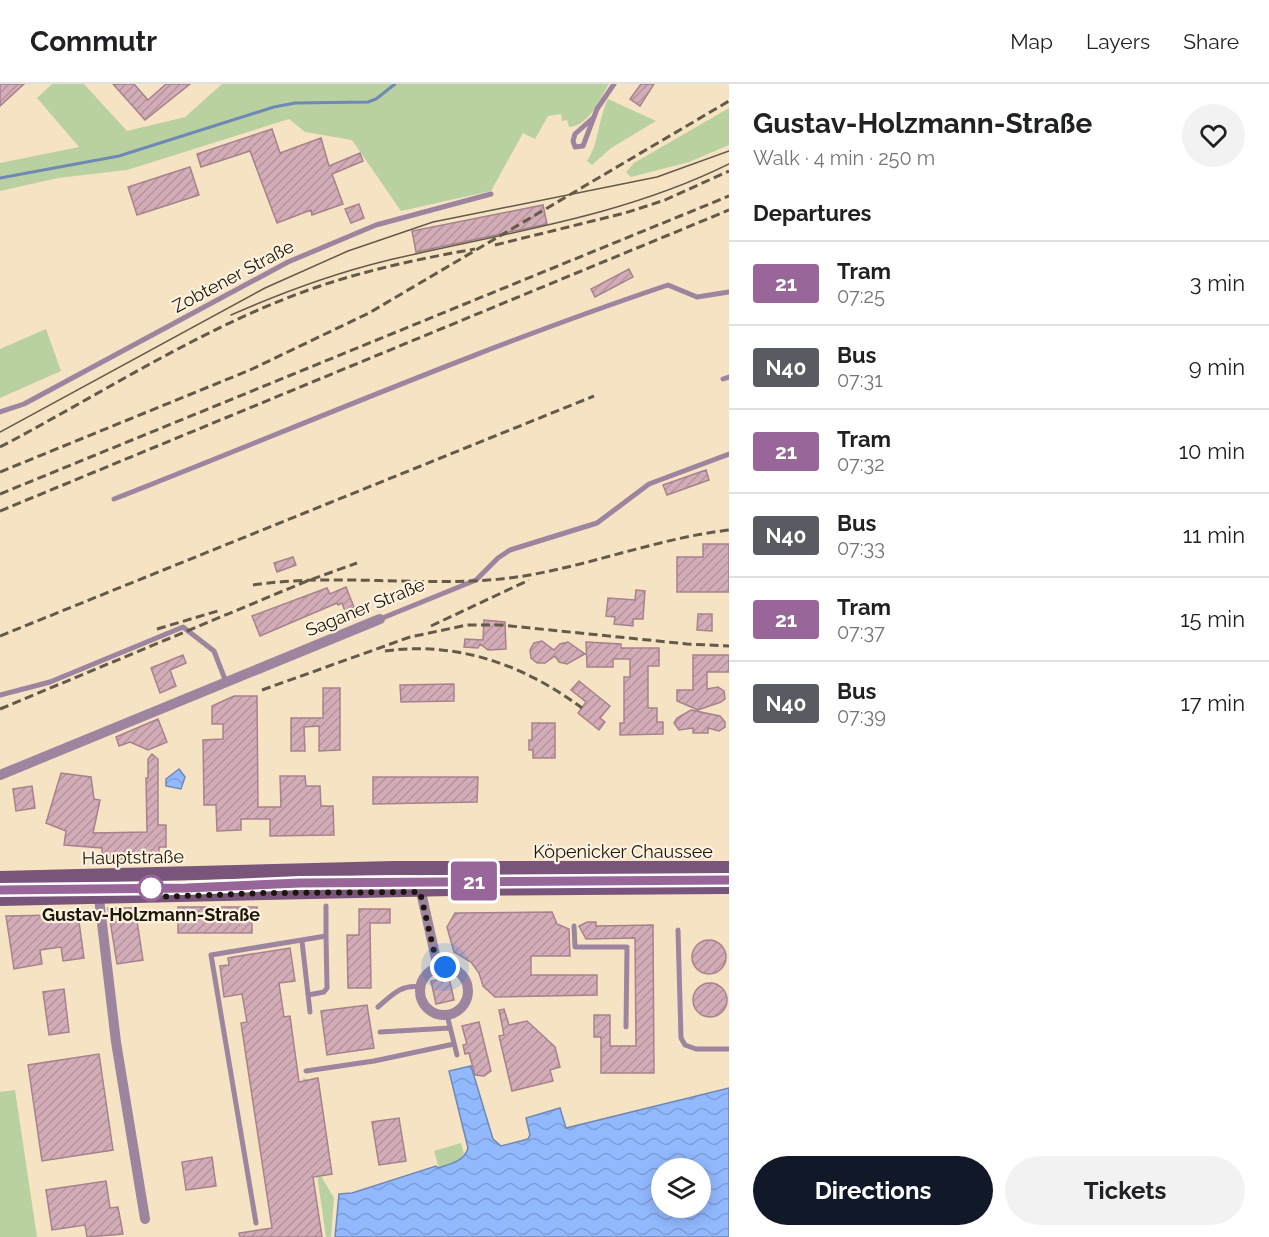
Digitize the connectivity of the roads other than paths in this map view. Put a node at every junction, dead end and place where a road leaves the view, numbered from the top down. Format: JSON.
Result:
{"nodes":[{"id":1,"x":614,"y":84,"type":"edge"},
{"id":2,"x":593,"y":118,"type":"junction"},
{"id":3,"x":491,"y":195,"type":"dead end"},
{"id":4,"x":729,"y":292,"type":"edge"},
{"id":5,"x":0,"y":412,"type":"edge"},
{"id":6,"x":729,"y":454,"type":"edge"},
{"id":7,"x":114,"y":499,"type":"dead end"},
{"id":8,"x":380,"y":619,"type":"joint"},
{"id":9,"x":226,"y":682,"type":"junction"},
{"id":10,"x":0,"y":695,"type":"edge"},
{"id":11,"x":0,"y":775,"type":"edge"},
{"id":12,"x":729,"y":868,"type":"edge"},
{"id":13,"x":421,"y":869,"type":"junction"},
{"id":14,"x":266,"y":871,"type":"joint"},
{"id":15,"x":97,"y":875,"type":"junction"},
{"id":16,"x":0,"y":878,"type":"edge"},
{"id":17,"x":729,"y":887,"type":"edge"},
{"id":18,"x":420,"y":892,"type":"junction"},
{"id":19,"x":99,"y":898,"type":"junction"},
{"id":20,"x":0,"y":899,"type":"edge"},
{"id":21,"x":326,"y":906,"type":"dead end"},
{"id":22,"x":574,"y":926,"type":"dead end"},
{"id":23,"x":678,"y":930,"type":"dead end"},
{"id":24,"x":326,"y":936,"type":"junction"},
{"id":25,"x":302,"y":941,"type":"junction"},
{"id":26,"x":438,"y":968,"type":"junction"},
{"id":27,"x":420,"y":987,"type":"junction"},
{"id":28,"x":308,"y":995,"type":"junction"},
{"id":29,"x":378,"y":1007,"type":"dead end"},
{"id":30,"x":310,"y":1012,"type":"dead end"},
{"id":31,"x":447,"y":1015,"type":"junction"},
{"id":32,"x":626,"y":1027,"type":"dead end"},
{"id":33,"x":450,"y":1028,"type":"junction"},
{"id":34,"x":380,"y":1032,"type":"dead end"},
{"id":35,"x":454,"y":1044,"type":"junction"},
{"id":36,"x":729,"y":1049,"type":"edge"},
{"id":37,"x":457,"y":1055,"type":"dead end"},
{"id":38,"x":306,"y":1071,"type":"dead end"},
{"id":39,"x":146,"y":1220,"type":"dead end"},
{"id":40,"x":256,"y":1223,"type":"dead end"}],
"edges":[{"from":1,"to":2,"type":"lane"},
{"from":2,"to":2,"type":"lane"},
{"from":3,"to":5,"type":"lane","name":"Zobtener Straße"},
{"from":4,"to":7,"type":"lane"},
{"from":6,"to":8,"type":"lane","name":"Saganer Straße"},
{"from":8,"to":9,"type":"street","name":"Saganer Straße"},
{"from":9,"to":10,"type":"lane"},
{"from":9,"to":11,"type":"street","name":"Saganer Straße"},
{"from":12,"to":13,"type":"main road","name":"Köpenicker Chaussee"},
{"from":13,"to":14,"type":"main road","name":"Köpenicker Chaussee"},
{"from":13,"to":18,"type":"street"},
{"from":14,"to":15,"type":"main road","name":"Hauptstraße"},
{"from":15,"to":16,"type":"main road","name":"Hauptstraße"},
{"from":15,"to":19,"type":"main road"},
{"from":17,"to":18,"type":"main road","name":"Köpenicker Chaussee"},
{"from":18,"to":19,"type":"main road","name":"Köpenicker Chaussee"},
{"from":18,"to":26,"type":"street"},
{"from":19,"to":20,"type":"main road"},
{"from":19,"to":39,"type":"street"},
{"from":21,"to":24,"type":"lane"},
{"from":22,"to":32,"type":"lane"},
{"from":23,"to":36,"type":"lane"},
{"from":24,"to":25,"type":"lane"},
{"from":24,"to":28,"type":"lane"},
{"from":25,"to":28,"type":"lane"},
{"from":25,"to":40,"type":"lane"},
{"from":26,"to":27,"type":"street"},
{"from":26,"to":31,"type":"street"},
{"from":27,"to":29,"type":"lane"},
{"from":27,"to":31,"type":"street"},
{"from":28,"to":30,"type":"lane"},
{"from":31,"to":33,"type":"lane"},
{"from":33,"to":34,"type":"lane"},
{"from":33,"to":35,"type":"lane"},
{"from":35,"to":37,"type":"lane"},
{"from":35,"to":38,"type":"lane"}]}
